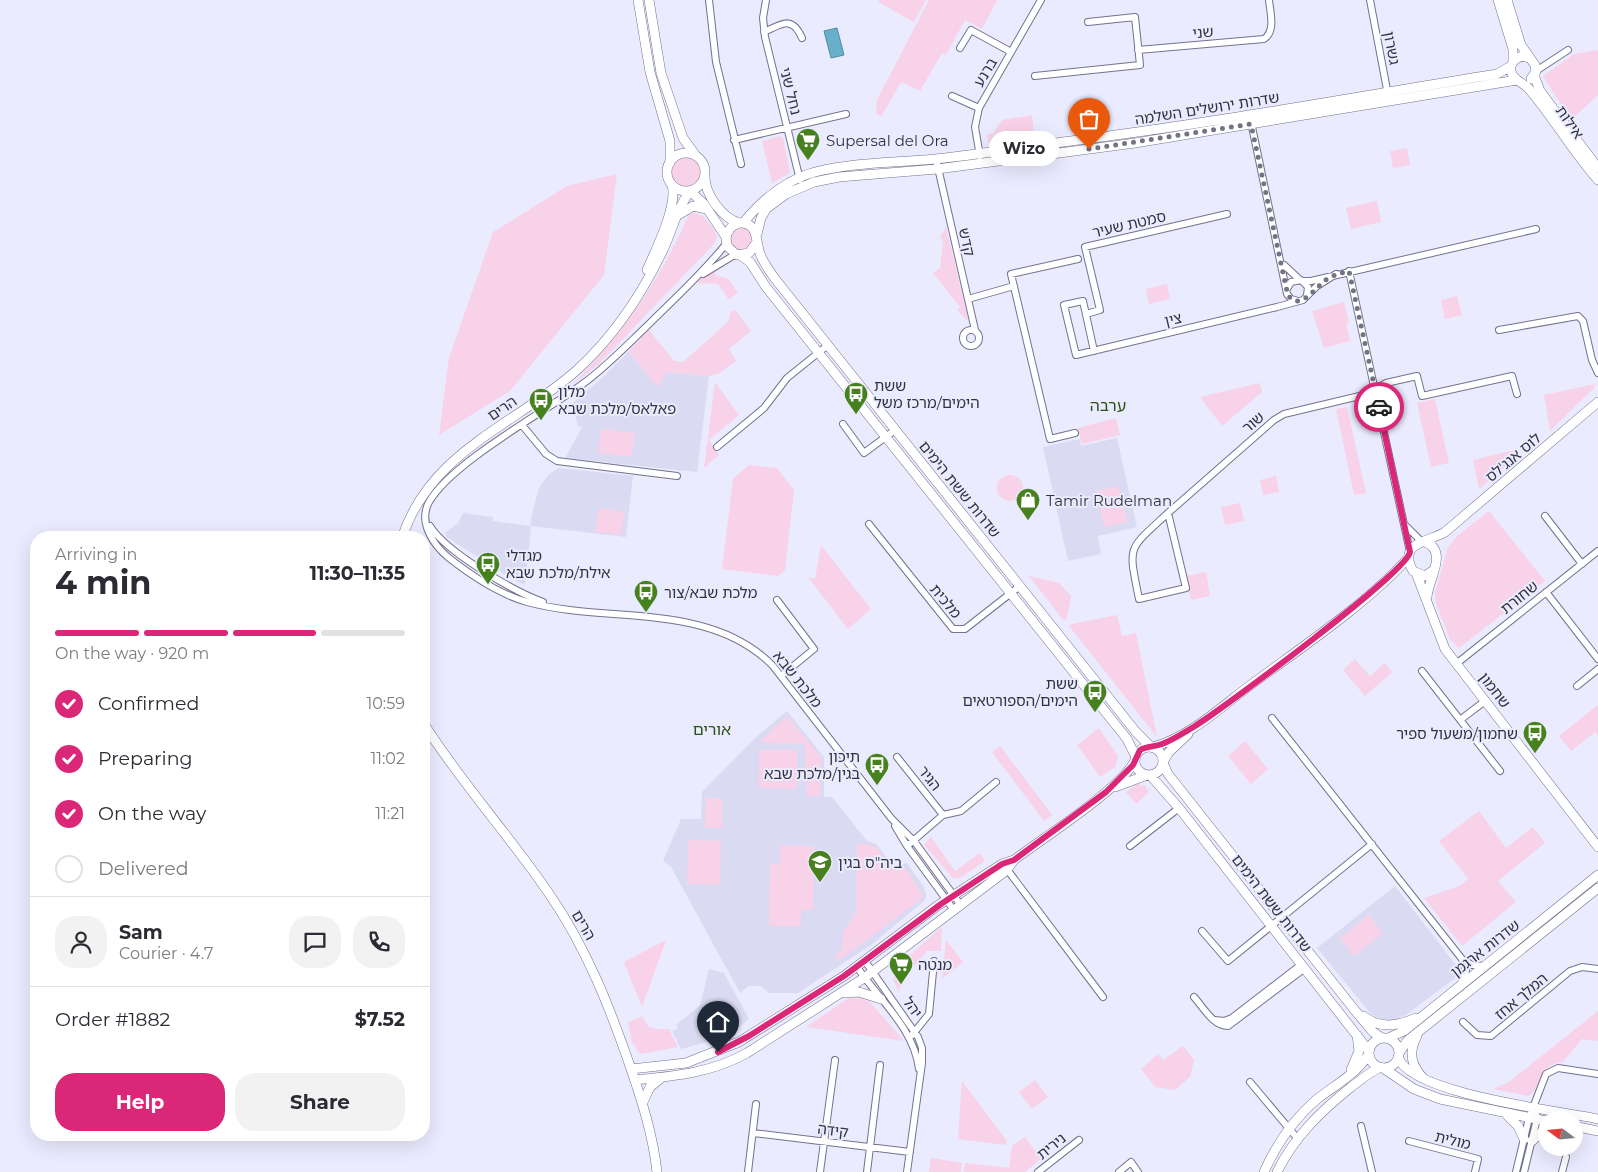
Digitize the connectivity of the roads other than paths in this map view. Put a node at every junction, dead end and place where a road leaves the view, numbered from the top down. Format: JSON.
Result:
{"nodes":[{"id":1,"x":638,"y":0,"type":"edge"},
{"id":2,"x":649,"y":0,"type":"edge"},
{"id":3,"x":709,"y":0,"type":"edge"},
{"id":4,"x":766,"y":0,"type":"edge"},
{"id":5,"x":1041,"y":0,"type":"edge"},
{"id":6,"x":1269,"y":0,"type":"edge"},
{"id":7,"x":1370,"y":0,"type":"edge"},
{"id":8,"x":1498,"y":0,"type":"edge"},
{"id":9,"x":1507,"y":0,"type":"edge"},
{"id":10,"x":1088,"y":22,"type":"dead end"},
{"id":11,"x":764,"y":32,"type":"junction"},
{"id":12,"x":802,"y":38,"type":"dead end"},
{"id":13,"x":960,"y":48,"type":"dead end"},
{"id":14,"x":1138,"y":50,"type":"junction"},
{"id":15,"x":1568,"y":50,"type":"dead end"},
{"id":16,"x":1012,"y":52,"type":"junction"},
{"id":17,"x":1530,"y":58,"type":"junction"},
{"id":18,"x":1554,"y":60,"type":"junction"},
{"id":19,"x":1512,"y":63,"type":"junction"},
{"id":20,"x":1535,"y":73,"type":"junction"},
{"id":21,"x":1035,"y":76,"type":"dead end"},
{"id":22,"x":1518,"y":81,"type":"junction"},
{"id":23,"x":952,"y":96,"type":"dead end"},
{"id":24,"x":1389,"y":96,"type":"junction"},
{"id":25,"x":979,"y":108,"type":"junction"},
{"id":26,"x":846,"y":114,"type":"dead end"},
{"id":27,"x":1251,"y":120,"type":"junction"},
{"id":28,"x":787,"y":128,"type":"junction"},
{"id":29,"x":734,"y":140,"type":"junction"},
{"id":30,"x":980,"y":153,"type":"junction"},
{"id":31,"x":696,"y":156,"type":"junction"},
{"id":32,"x":936,"y":159,"type":"junction"},
{"id":33,"x":670,"y":163,"type":"junction"},
{"id":34,"x":981,"y":163,"type":"junction"},
{"id":35,"x":740,"y":164,"type":"dead end"},
{"id":36,"x":1598,"y":168,"type":"edge"},
{"id":37,"x":937,"y":169,"type":"junction"},
{"id":38,"x":705,"y":177,"type":"junction"},
{"id":39,"x":1598,"y":180,"type":"edge"},
{"id":40,"x":801,"y":182,"type":"junction"},
{"id":41,"x":672,"y":184,"type":"junction"},
{"id":42,"x":690,"y":191,"type":"junction"},
{"id":43,"x":707,"y":209,"type":"junction"},
{"id":44,"x":1227,"y":214,"type":"dead end"},
{"id":45,"x":676,"y":219,"type":"junction"},
{"id":46,"x":741,"y":223,"type":"junction"},
{"id":47,"x":1536,"y":229,"type":"dead end"},
{"id":48,"x":757,"y":238,"type":"junction"},
{"id":49,"x":726,"y":240,"type":"junction"},
{"id":50,"x":738,"y":255,"type":"junction"},
{"id":51,"x":1280,"y":258,"type":"junction"},
{"id":52,"x":1078,"y":259,"type":"dead end"},
{"id":53,"x":1349,"y":271,"type":"junction"},
{"id":54,"x":1336,"y":274,"type":"junction"},
{"id":55,"x":1301,"y":280,"type":"junction"},
{"id":56,"x":694,"y":281,"type":"junction"},
{"id":57,"x":1014,"y":286,"type":"junction"},
{"id":58,"x":1287,"y":292,"type":"junction"},
{"id":59,"x":1307,"y":296,"type":"junction"},
{"id":60,"x":968,"y":299,"type":"junction"},
{"id":61,"x":1299,"y":301,"type":"junction"},
{"id":62,"x":1277,"y":307,"type":"junction"},
{"id":63,"x":628,"y":308,"type":"junction"},
{"id":64,"x":1086,"y":314,"type":"junction"},
{"id":65,"x":975,"y":330,"type":"dead end"},
{"id":66,"x":1499,"y":330,"type":"dead end"},
{"id":67,"x":828,"y":345,"type":"junction"},
{"id":68,"x":1094,"y":351,"type":"junction"},
{"id":69,"x":819,"y":353,"type":"junction"},
{"id":70,"x":1598,"y":373,"type":"edge"},
{"id":71,"x":1375,"y":389,"type":"junction"},
{"id":72,"x":1516,"y":394,"type":"dead end"},
{"id":73,"x":1598,"y":402,"type":"edge"},
{"id":74,"x":843,"y":424,"type":"dead end"},
{"id":75,"x":522,"y":425,"type":"junction"},
{"id":76,"x":895,"y":430,"type":"junction"},
{"id":77,"x":1075,"y":433,"type":"dead end"},
{"id":78,"x":886,"y":437,"type":"junction"},
{"id":79,"x":717,"y":447,"type":"dead end"},
{"id":80,"x":677,"y":476,"type":"dead end"},
{"id":81,"x":1168,"y":513,"type":"junction"},
{"id":82,"x":425,"y":516,"type":"junction"},
{"id":83,"x":1545,"y":516,"type":"dead end"},
{"id":84,"x":870,"y":524,"type":"dead end"},
{"id":85,"x":1405,"y":524,"type":"junction"},
{"id":86,"x":404,"y":531,"type":"edge"},
{"id":87,"x":429,"y":531,"type":"edge"},
{"id":88,"x":1445,"y":532,"type":"junction"},
{"id":89,"x":430,"y":533,"type":"edge"},
{"id":90,"x":1423,"y":541,"type":"junction"},
{"id":91,"x":1598,"y":551,"type":"edge"},
{"id":92,"x":1410,"y":554,"type":"junction"},
{"id":93,"x":1436,"y":554,"type":"junction"},
{"id":94,"x":1582,"y":564,"type":"junction"},
{"id":95,"x":1434,"y":570,"type":"junction"},
{"id":96,"x":1415,"y":572,"type":"junction"},
{"id":97,"x":1392,"y":574,"type":"junction"},
{"id":98,"x":1020,"y":586,"type":"junction"},
{"id":99,"x":1546,"y":592,"type":"junction"},
{"id":100,"x":1010,"y":593,"type":"junction"},
{"id":101,"x":776,"y":600,"type":"dead end"},
{"id":102,"x":1426,"y":600,"type":"junction"},
{"id":103,"x":556,"y":607,"type":"junction"},
{"id":104,"x":1598,"y":659,"type":"edge"},
{"id":105,"x":1456,"y":664,"type":"junction"},
{"id":106,"x":1598,"y":670,"type":"edge"},
{"id":107,"x":1422,"y":671,"type":"dead end"},
{"id":108,"x":781,"y":676,"type":"junction"},
{"id":109,"x":1577,"y":686,"type":"dead end"},
{"id":110,"x":1485,"y":701,"type":"junction"},
{"id":111,"x":1272,"y":718,"type":"dead end"},
{"id":112,"x":1460,"y":720,"type":"junction"},
{"id":113,"x":1196,"y":726,"type":"junction"},
{"id":114,"x":430,"y":732,"type":"edge"},
{"id":115,"x":1152,"y":747,"type":"junction"},
{"id":116,"x":897,"y":757,"type":"dead end"},
{"id":117,"x":1135,"y":758,"type":"junction"},
{"id":118,"x":1163,"y":762,"type":"junction"},
{"id":119,"x":1500,"y":771,"type":"dead end"},
{"id":120,"x":1148,"y":775,"type":"junction"},
{"id":121,"x":996,"y":782,"type":"dead end"},
{"id":122,"x":1106,"y":792,"type":"junction"},
{"id":123,"x":1179,"y":808,"type":"junction"},
{"id":124,"x":943,"y":815,"type":"junction"},
{"id":125,"x":890,"y":818,"type":"junction"},
{"id":126,"x":914,"y":841,"type":"junction"},
{"id":127,"x":1596,"y":843,"type":"edge"},
{"id":128,"x":1372,"y":844,"type":"junction"},
{"id":129,"x":907,"y":846,"type":"junction"},
{"id":130,"x":1130,"y":846,"type":"dead end"},
{"id":131,"x":1004,"y":867,"type":"junction"},
{"id":132,"x":1598,"y":875,"type":"edge"},
{"id":133,"x":1598,"y":888,"type":"edge"},
{"id":134,"x":950,"y":898,"type":"junction"},
{"id":135,"x":957,"y":906,"type":"junction"},
{"id":136,"x":1282,"y":918,"type":"junction"},
{"id":137,"x":1272,"y":926,"type":"junction"},
{"id":138,"x":1202,"y":931,"type":"dead end"},
{"id":139,"x":1462,"y":959,"type":"junction"},
{"id":140,"x":865,"y":961,"type":"junction"},
{"id":141,"x":934,"y":961,"type":"dead end"},
{"id":142,"x":1304,"y":966,"type":"junction"},
{"id":143,"x":1484,"y":966,"type":"junction"},
{"id":144,"x":857,"y":967,"type":"junction"},
{"id":145,"x":1598,"y":969,"type":"edge"},
{"id":146,"x":872,"y":972,"type":"junction"},
{"id":147,"x":864,"y":978,"type":"junction"},
{"id":148,"x":1463,"y":983,"type":"junction"},
{"id":149,"x":839,"y":994,"type":"junction"},
{"id":150,"x":1103,"y":997,"type":"dead end"},
{"id":151,"x":1194,"y":997,"type":"dead end"},
{"id":152,"x":881,"y":999,"type":"junction"},
{"id":153,"x":1353,"y":1008,"type":"junction"},
{"id":154,"x":1428,"y":1012,"type":"junction"},
{"id":155,"x":1463,"y":1022,"type":"dead end"},
{"id":156,"x":915,"y":1032,"type":"junction"},
{"id":157,"x":1356,"y":1032,"type":"junction"},
{"id":158,"x":1418,"y":1032,"type":"junction"},
{"id":159,"x":910,"y":1037,"type":"junction"},
{"id":160,"x":1385,"y":1038,"type":"junction"},
{"id":161,"x":1369,"y":1052,"type":"junction"},
{"id":162,"x":1399,"y":1055,"type":"junction"},
{"id":163,"x":835,"y":1060,"type":"dead end"},
{"id":164,"x":880,"y":1064,"type":"dead end"},
{"id":165,"x":1382,"y":1068,"type":"junction"},
{"id":166,"x":631,"y":1069,"type":"junction"},
{"id":167,"x":919,"y":1074,"type":"junction"},
{"id":168,"x":1598,"y":1074,"type":"edge"},
{"id":169,"x":1346,"y":1076,"type":"junction"},
{"id":170,"x":664,"y":1077,"type":"junction"},
{"id":171,"x":635,"y":1080,"type":"junction"},
{"id":172,"x":1250,"y":1082,"type":"dead end"},
{"id":173,"x":1427,"y":1082,"type":"junction"},
{"id":174,"x":643,"y":1102,"type":"junction"},
{"id":175,"x":756,"y":1104,"type":"dead end"},
{"id":176,"x":1535,"y":1107,"type":"junction"},
{"id":177,"x":1504,"y":1113,"type":"junction"},
{"id":178,"x":1537,"y":1119,"type":"edge"},
{"id":179,"x":1598,"y":1119,"type":"edge"},
{"id":180,"x":1361,"y":1126,"type":"dead end"},
{"id":181,"x":1290,"y":1128,"type":"junction"},
{"id":182,"x":1583,"y":1128,"type":"edge"},
{"id":183,"x":1598,"y":1131,"type":"edge"},
{"id":184,"x":753,"y":1133,"type":"junction"},
{"id":185,"x":1538,"y":1133,"type":"edge"},
{"id":186,"x":1298,"y":1138,"type":"junction"},
{"id":187,"x":1079,"y":1140,"type":"dead end"},
{"id":188,"x":1528,"y":1140,"type":"junction"},
{"id":189,"x":1408,"y":1141,"type":"dead end"},
{"id":190,"x":824,"y":1142,"type":"junction"},
{"id":191,"x":870,"y":1147,"type":"junction"},
{"id":192,"x":910,"y":1152,"type":"junction"},
{"id":193,"x":1566,"y":1157,"type":"dead end"},
{"id":194,"x":657,"y":1172,"type":"edge"},
{"id":195,"x":748,"y":1172,"type":"edge"},
{"id":196,"x":820,"y":1172,"type":"edge"},
{"id":197,"x":866,"y":1172,"type":"edge"},
{"id":198,"x":907,"y":1172,"type":"edge"},
{"id":199,"x":1038,"y":1172,"type":"edge"},
{"id":200,"x":1119,"y":1172,"type":"edge"},
{"id":201,"x":1138,"y":1172,"type":"edge"},
{"id":202,"x":1264,"y":1172,"type":"edge"},
{"id":203,"x":1277,"y":1172,"type":"edge"},
{"id":204,"x":1372,"y":1172,"type":"edge"},
{"id":205,"x":1475,"y":1172,"type":"edge"},
{"id":206,"x":1516,"y":1172,"type":"edge"},
{"id":207,"x":1524,"y":1172,"type":"edge"},
{"id":208,"x":1562,"y":1172,"type":"edge"}],
"edges":[{"from":1,"to":33,"type":"street"},
{"from":2,"to":31,"type":"street"},
{"from":3,"to":29,"type":"street"},
{"from":4,"to":11,"type":"street","name":"נחל שני"},
{"from":5,"to":16,"type":"street","name":"ברנע"},
{"from":6,"to":14,"type":"street","name":"שני"},
{"from":7,"to":24,"type":"street","name":"גשרון"},
{"from":8,"to":19,"type":"street"},
{"from":9,"to":17,"type":"street"},
{"from":10,"to":14,"type":"street"},
{"from":11,"to":12,"type":"street"},
{"from":11,"to":28,"type":"street","name":"נחל שני"},
{"from":13,"to":16,"type":"street"},
{"from":14,"to":21,"type":"street"},
{"from":15,"to":18,"type":"street"},
{"from":16,"to":25,"type":"street","name":"ברנע"},
{"from":17,"to":18,"type":"street"},
{"from":17,"to":19,"type":"street"},
{"from":17,"to":20,"type":"street"},
{"from":18,"to":20,"type":"street"},
{"from":19,"to":22,"type":"street"},
{"from":19,"to":24,"type":"street","name":"שדרות ירושלים השלמה"},
{"from":20,"to":22,"type":"street"},
{"from":20,"to":36,"type":"street","name":"אילות"},
{"from":22,"to":24,"type":"street","name":"שדרות ירושלים השלמה"},
{"from":22,"to":39,"type":"street","name":"אילות"},
{"from":23,"to":25,"type":"street"},
{"from":24,"to":27,"type":"street","name":"שדרות ירושלים השלמה"},
{"from":25,"to":30,"type":"street","name":"ברנע"},
{"from":26,"to":28,"type":"street"},
{"from":27,"to":30,"type":"street","name":"שדרות ירושלים השלמה"},
{"from":27,"to":34,"type":"street","name":"שדרות ירושלים השלמה"},
{"from":27,"to":51,"type":"street"},
{"from":28,"to":29,"type":"street"},
{"from":28,"to":40,"type":"street","name":"נחל שני"},
{"from":29,"to":35,"type":"street"},
{"from":30,"to":32,"type":"street","name":"שדרות ירושלים השלמה"},
{"from":30,"to":34,"type":"street","name":"ברנע"},
{"from":31,"to":33,"type":"street"},
{"from":31,"to":38,"type":"street"},
{"from":32,"to":37,"type":"street","name":"קדש"},
{"from":32,"to":40,"type":"street","name":"שדרות ירושלים השלמה"},
{"from":33,"to":41,"type":"street"},
{"from":34,"to":37,"type":"street","name":"שדרות ירושלים השלמה"},
{"from":37,"to":40,"type":"street","name":"שדרות ירושלים השלמה"},
{"from":37,"to":60,"type":"street","name":"קדש"},
{"from":38,"to":42,"type":"street"},
{"from":38,"to":46,"type":"street"},
{"from":40,"to":46,"type":"street","name":"שדרות ירושלים השלמה"},
{"from":40,"to":48,"type":"street","name":"שדרות ירושלים השלמה"},
{"from":41,"to":42,"type":"street"},
{"from":41,"to":63,"type":"street","name":"הרים"},
{"from":42,"to":43,"type":"street"},
{"from":42,"to":45,"type":"street","name":"הרים"},
{"from":43,"to":45,"type":"street"},
{"from":43,"to":49,"type":"street"},
{"from":44,"to":64,"type":"street","name":"סמטת שעיר"},
{"from":45,"to":63,"type":"street","name":"הרים"},
{"from":46,"to":48,"type":"street"},
{"from":46,"to":49,"type":"street"},
{"from":47,"to":53,"type":"street"},
{"from":48,"to":50,"type":"street"},
{"from":48,"to":67,"type":"street","name":"שדרות ששת הימים"},
{"from":49,"to":50,"type":"street"},
{"from":49,"to":56,"type":"street"},
{"from":50,"to":56,"type":"street"},
{"from":50,"to":69,"type":"street","name":"שדרות ששת הימים"},
{"from":51,"to":55,"type":"street"},
{"from":51,"to":58,"type":"street"},
{"from":52,"to":57,"type":"street"},
{"from":53,"to":54,"type":"street"},
{"from":53,"to":71,"type":"street"},
{"from":54,"to":55,"type":"street"},
{"from":54,"to":59,"type":"street"},
{"from":55,"to":58,"type":"street"},
{"from":55,"to":59,"type":"street"},
{"from":56,"to":75,"type":"street"},
{"from":57,"to":60,"type":"street"},
{"from":57,"to":77,"type":"street"},
{"from":58,"to":61,"type":"street"},
{"from":58,"to":62,"type":"street"},
{"from":59,"to":61,"type":"street"},
{"from":60,"to":65,"type":"street","name":"קדש"},
{"from":61,"to":62,"type":"street","name":"צין"},
{"from":62,"to":68,"type":"street","name":"צין"},
{"from":63,"to":86,"type":"street","name":"הרים"},
{"from":64,"to":68,"type":"street"},
{"from":64,"to":68,"type":"street","name":"צין"},
{"from":66,"to":70,"type":"street"},
{"from":67,"to":69,"type":"street"},
{"from":67,"to":76,"type":"street","name":"שדרות ששת הימים"},
{"from":69,"to":78,"type":"street","name":"שדרות ששת הימים"},
{"from":69,"to":79,"type":"street"},
{"from":71,"to":72,"type":"street","name":"שור"},
{"from":71,"to":81,"type":"street","name":"שור"},
{"from":71,"to":85,"type":"street"},
{"from":73,"to":88,"type":"street","name":"לוס אנג'לס"},
{"from":74,"to":78,"type":"street"},
{"from":75,"to":80,"type":"street"},
{"from":75,"to":82,"type":"street"},
{"from":76,"to":78,"type":"street"},
{"from":76,"to":98,"type":"street","name":"שדרות ששת הימים"},
{"from":78,"to":100,"type":"street","name":"שדרות ששת הימים"},
{"from":81,"to":81,"type":"street","name":"שור"},
{"from":82,"to":87,"type":"street","name":"מלכת שבא"},
{"from":82,"to":103,"type":"street","name":"מלכת שבא"},
{"from":83,"to":94,"type":"street"},
{"from":84,"to":100,"type":"street","name":"מלכית"},
{"from":85,"to":90,"type":"street"},
{"from":85,"to":92,"type":"street"},
{"from":88,"to":90,"type":"street","name":"לוס אנג'לס"},
{"from":88,"to":93,"type":"street","name":"לוס אנג'לס"},
{"from":89,"to":103,"type":"street","name":"מלכת שבא"},
{"from":90,"to":92,"type":"street"},
{"from":90,"to":93,"type":"street"},
{"from":91,"to":94,"type":"street","name":"שחורת"},
{"from":92,"to":96,"type":"street"},
{"from":92,"to":97,"type":"street"},
{"from":93,"to":95,"type":"street"},
{"from":94,"to":99,"type":"street","name":"שחורת"},
{"from":95,"to":96,"type":"street"},
{"from":95,"to":102,"type":"street"},
{"from":96,"to":97,"type":"street"},
{"from":96,"to":102,"type":"street","name":"שחמון"},
{"from":97,"to":113,"type":"street"},
{"from":98,"to":100,"type":"street","name":"מלכית"},
{"from":98,"to":115,"type":"street","name":"שדרות ששת הימים"},
{"from":99,"to":104,"type":"street"},
{"from":99,"to":105,"type":"street","name":"שחורת"},
{"from":100,"to":117,"type":"street","name":"שדרות ששת הימים"},
{"from":101,"to":108,"type":"street"},
{"from":102,"to":105,"type":"street","name":"שחמון"},
{"from":103,"to":108,"type":"street","name":"מלכת שבא"},
{"from":105,"to":110,"type":"street","name":"שחמון"},
{"from":106,"to":109,"type":"street"},
{"from":107,"to":112,"type":"street"},
{"from":108,"to":125,"type":"street","name":"מלכת שבא"},
{"from":110,"to":112,"type":"street"},
{"from":110,"to":127,"type":"street","name":"שחמון"},
{"from":111,"to":128,"type":"street"},
{"from":112,"to":119,"type":"street"},
{"from":113,"to":115,"type":"street"},
{"from":113,"to":118,"type":"street"},
{"from":114,"to":166,"type":"street","name":"הרים"},
{"from":115,"to":117,"type":"street"},
{"from":115,"to":118,"type":"street"},
{"from":116,"to":124,"type":"street","name":"הגיר"},
{"from":117,"to":120,"type":"street"},
{"from":117,"to":122,"type":"street"},
{"from":118,"to":120,"type":"street"},
{"from":118,"to":136,"type":"street","name":"שדרות ששת הימים"},
{"from":120,"to":122,"type":"street"},
{"from":120,"to":123,"type":"street","name":"שדרות ששת הימים"},
{"from":121,"to":124,"type":"street"},
{"from":122,"to":131,"type":"street"},
{"from":123,"to":130,"type":"street"},
{"from":123,"to":137,"type":"street","name":"שדרות ששת הימים"},
{"from":124,"to":126,"type":"street"},
{"from":125,"to":126,"type":"street","name":"מלכת שבא"},
{"from":125,"to":129,"type":"street","name":"מלכת שבא"},
{"from":126,"to":129,"type":"street"},
{"from":126,"to":134,"type":"street","name":"מלכת שבא"},
{"from":128,"to":136,"type":"street"},
{"from":128,"to":139,"type":"street"},
{"from":129,"to":134,"type":"street","name":"מלכת שבא"},
{"from":131,"to":134,"type":"street"},
{"from":131,"to":135,"type":"street"},
{"from":131,"to":150,"type":"street"},
{"from":132,"to":143,"type":"street","name":"שדרות ארגמן"},
{"from":133,"to":158,"type":"street","name":"שדרות ארגמן"},
{"from":134,"to":135,"type":"street","name":"מלכת שבא"},
{"from":134,"to":140,"type":"street"},
{"from":135,"to":146,"type":"street"},
{"from":136,"to":137,"type":"street"},
{"from":136,"to":153,"type":"street","name":"שדרות ששת הימים"},
{"from":137,"to":138,"type":"street"},
{"from":137,"to":142,"type":"street","name":"שדרות ששת הימים"},
{"from":139,"to":143,"type":"street"},
{"from":139,"to":148,"type":"street"},
{"from":140,"to":144,"type":"street"},
{"from":140,"to":146,"type":"street","name":"יהל"},
{"from":141,"to":156,"type":"street"},
{"from":142,"to":151,"type":"street"},
{"from":142,"to":157,"type":"street","name":"שדרות ששת הימים"},
{"from":143,"to":148,"type":"street","name":"שדרות ארגמן"},
{"from":144,"to":147,"type":"street","name":"יהל"},
{"from":144,"to":166,"type":"street"},
{"from":145,"to":155,"type":"street","name":"המלך אחז"},
{"from":146,"to":147,"type":"street"},
{"from":146,"to":156,"type":"street","name":"יהל"},
{"from":147,"to":149,"type":"street"},
{"from":147,"to":152,"type":"street","name":"יהל"},
{"from":148,"to":154,"type":"street","name":"שדרות ארגמן"},
{"from":149,"to":152,"type":"street"},
{"from":149,"to":170,"type":"street"},
{"from":152,"to":159,"type":"street","name":"יהל"},
{"from":153,"to":154,"type":"street"},
{"from":153,"to":160,"type":"street","name":"שדרות ששת הימים"},
{"from":154,"to":160,"type":"street","name":"שדרות ארגמן"},
{"from":156,"to":159,"type":"street"},
{"from":156,"to":167,"type":"street","name":"יהל"},
{"from":157,"to":161,"type":"street","name":"שדרות ששת הימים"},
{"from":157,"to":169,"type":"street"},
{"from":158,"to":162,"type":"street","name":"שדרות ארגמן"},
{"from":158,"to":173,"type":"street"},
{"from":159,"to":167,"type":"street","name":"יהל"},
{"from":160,"to":161,"type":"street"},
{"from":160,"to":162,"type":"street"},
{"from":161,"to":165,"type":"street"},
{"from":161,"to":169,"type":"street"},
{"from":162,"to":165,"type":"street"},
{"from":162,"to":173,"type":"street"},
{"from":163,"to":190,"type":"street"},
{"from":164,"to":191,"type":"street"},
{"from":165,"to":177,"type":"street"},
{"from":165,"to":186,"type":"street"},
{"from":166,"to":171,"type":"street","name":"הרים"},
{"from":167,"to":192,"type":"street","name":"יהל"},
{"from":168,"to":176,"type":"street"},
{"from":169,"to":181,"type":"street"},
{"from":170,"to":171,"type":"street"},
{"from":170,"to":174,"type":"street"},
{"from":171,"to":174,"type":"street","name":"הרים"},
{"from":172,"to":181,"type":"street"},
{"from":173,"to":176,"type":"street"},
{"from":174,"to":194,"type":"street","name":"הרים"},
{"from":175,"to":184,"type":"street"},
{"from":176,"to":178,"type":"street"},
{"from":176,"to":179,"type":"street"},
{"from":177,"to":178,"type":"street"},
{"from":177,"to":188,"type":"street"},
{"from":178,"to":188,"type":"street"},
{"from":180,"to":204,"type":"street"},
{"from":181,"to":186,"type":"street"},
{"from":181,"to":202,"type":"street"},
{"from":182,"to":183,"type":"street"},
{"from":184,"to":190,"type":"street","name":"קידה"},
{"from":184,"to":195,"type":"street"},
{"from":185,"to":188,"type":"street"},
{"from":186,"to":203,"type":"street"},
{"from":187,"to":199,"type":"street","name":"נירית"},
{"from":188,"to":206,"type":"street"},
{"from":188,"to":207,"type":"street"},
{"from":189,"to":205,"type":"street","name":"מולית"},
{"from":190,"to":191,"type":"street","name":"קידה"},
{"from":190,"to":196,"type":"street"},
{"from":191,"to":192,"type":"street","name":"קידה"},
{"from":191,"to":197,"type":"street"},
{"from":192,"to":198,"type":"street","name":"יהל"},
{"from":193,"to":208,"type":"street"},
{"from":200,"to":201,"type":"street"}]}
